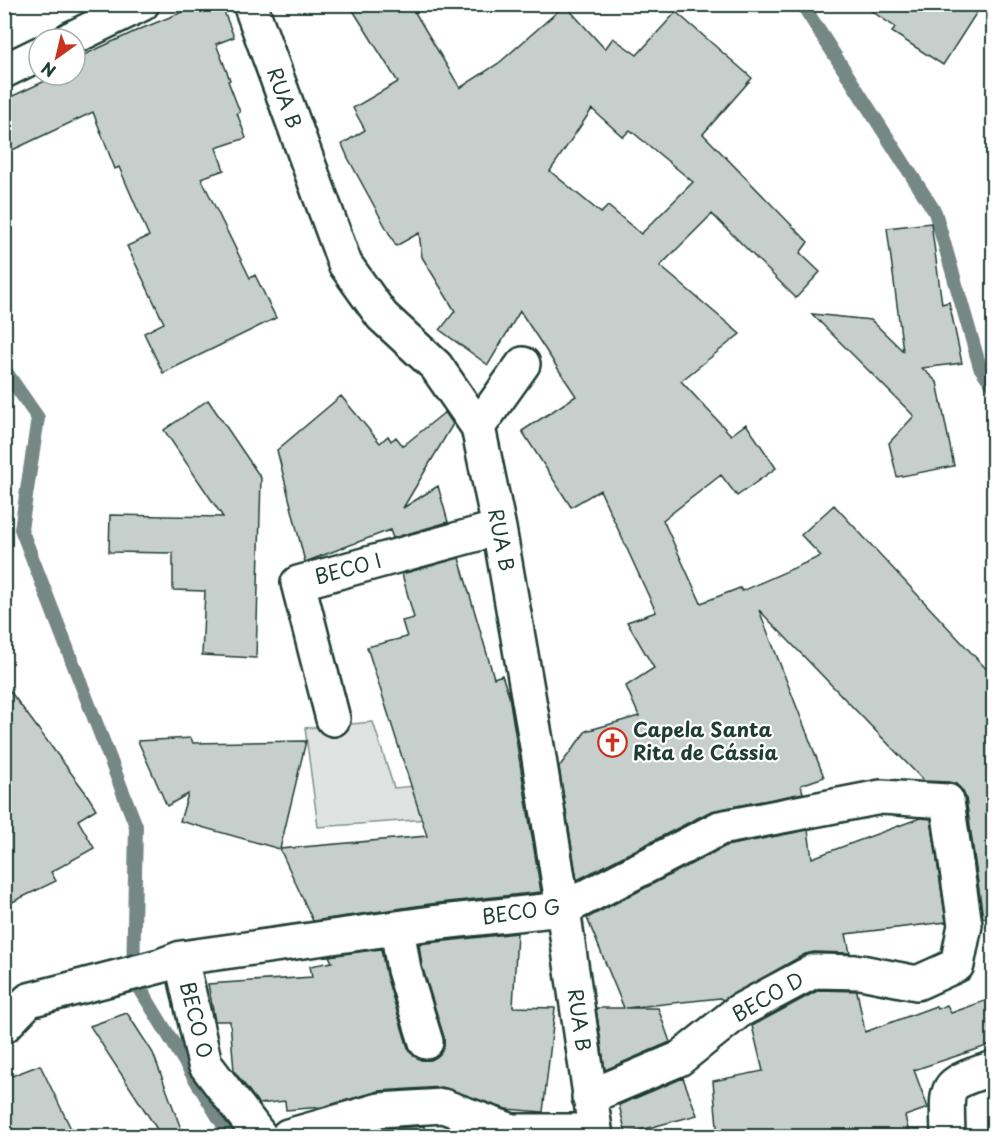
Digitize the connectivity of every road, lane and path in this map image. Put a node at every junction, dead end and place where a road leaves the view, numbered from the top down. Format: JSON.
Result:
{"nodes":[{"id":1,"x":142,"y":4,"type":"edge"},
{"id":2,"x":250,"y":4,"type":"edge"},
{"id":3,"x":87,"y":31,"type":"edge"},
{"id":4,"x":27,"y":60,"type":"edge"},
{"id":5,"x":4,"y":71,"type":"edge"},
{"id":6,"x":523,"y":364,"type":"dead end"},
{"id":7,"x":478,"y":427,"type":"junction"},
{"id":8,"x":499,"y":528,"type":"junction"},
{"id":9,"x":333,"y":719,"type":"dead end"},
{"id":10,"x":563,"y":909,"type":"junction"},
{"id":11,"x":965,"y":925,"type":"joint"},
{"id":12,"x":397,"y":928,"type":"junction"},
{"id":13,"x":181,"y":958,"type":"junction"},
{"id":14,"x":4,"y":1026,"type":"edge"},
{"id":15,"x":426,"y":1042,"type":"dead end"},
{"id":16,"x":993,"y":1068,"type":"edge"},
{"id":17,"x":589,"y":1097,"type":"junction"},
{"id":18,"x":595,"y":1134,"type":"edge"},
{"id":19,"x":260,"y":1137,"type":"edge"},
{"id":20,"x":288,"y":1137,"type":"edge"},
{"id":21,"x":948,"y":1137,"type":"edge"}],
"edges":[{"from":1,"to":3,"type":"street"},
{"from":2,"to":7,"type":"street","name":"RUA B"},
{"from":4,"to":5,"type":"street"},
{"from":6,"to":7,"type":"street"},
{"from":7,"to":8,"type":"street","name":"RUA B"},
{"from":8,"to":9,"type":"street","name":"BECO I"},
{"from":8,"to":10,"type":"street","name":"RUA B"},
{"from":10,"to":11,"type":"street","name":"BECO G"},
{"from":10,"to":12,"type":"street","name":"BECO G"},
{"from":10,"to":17,"type":"street","name":"RUA B"},
{"from":11,"to":17,"type":"street","name":"BECO D"},
{"from":12,"to":13,"type":"street","name":"BECO G"},
{"from":12,"to":15,"type":"street"},
{"from":13,"to":14,"type":"street","name":"BECO G"},
{"from":13,"to":19,"type":"street","name":"BECO O"},
{"from":16,"to":21,"type":"street"},
{"from":17,"to":18,"type":"street","name":"RUA B"},
{"from":18,"to":20,"type":"street"}]}
